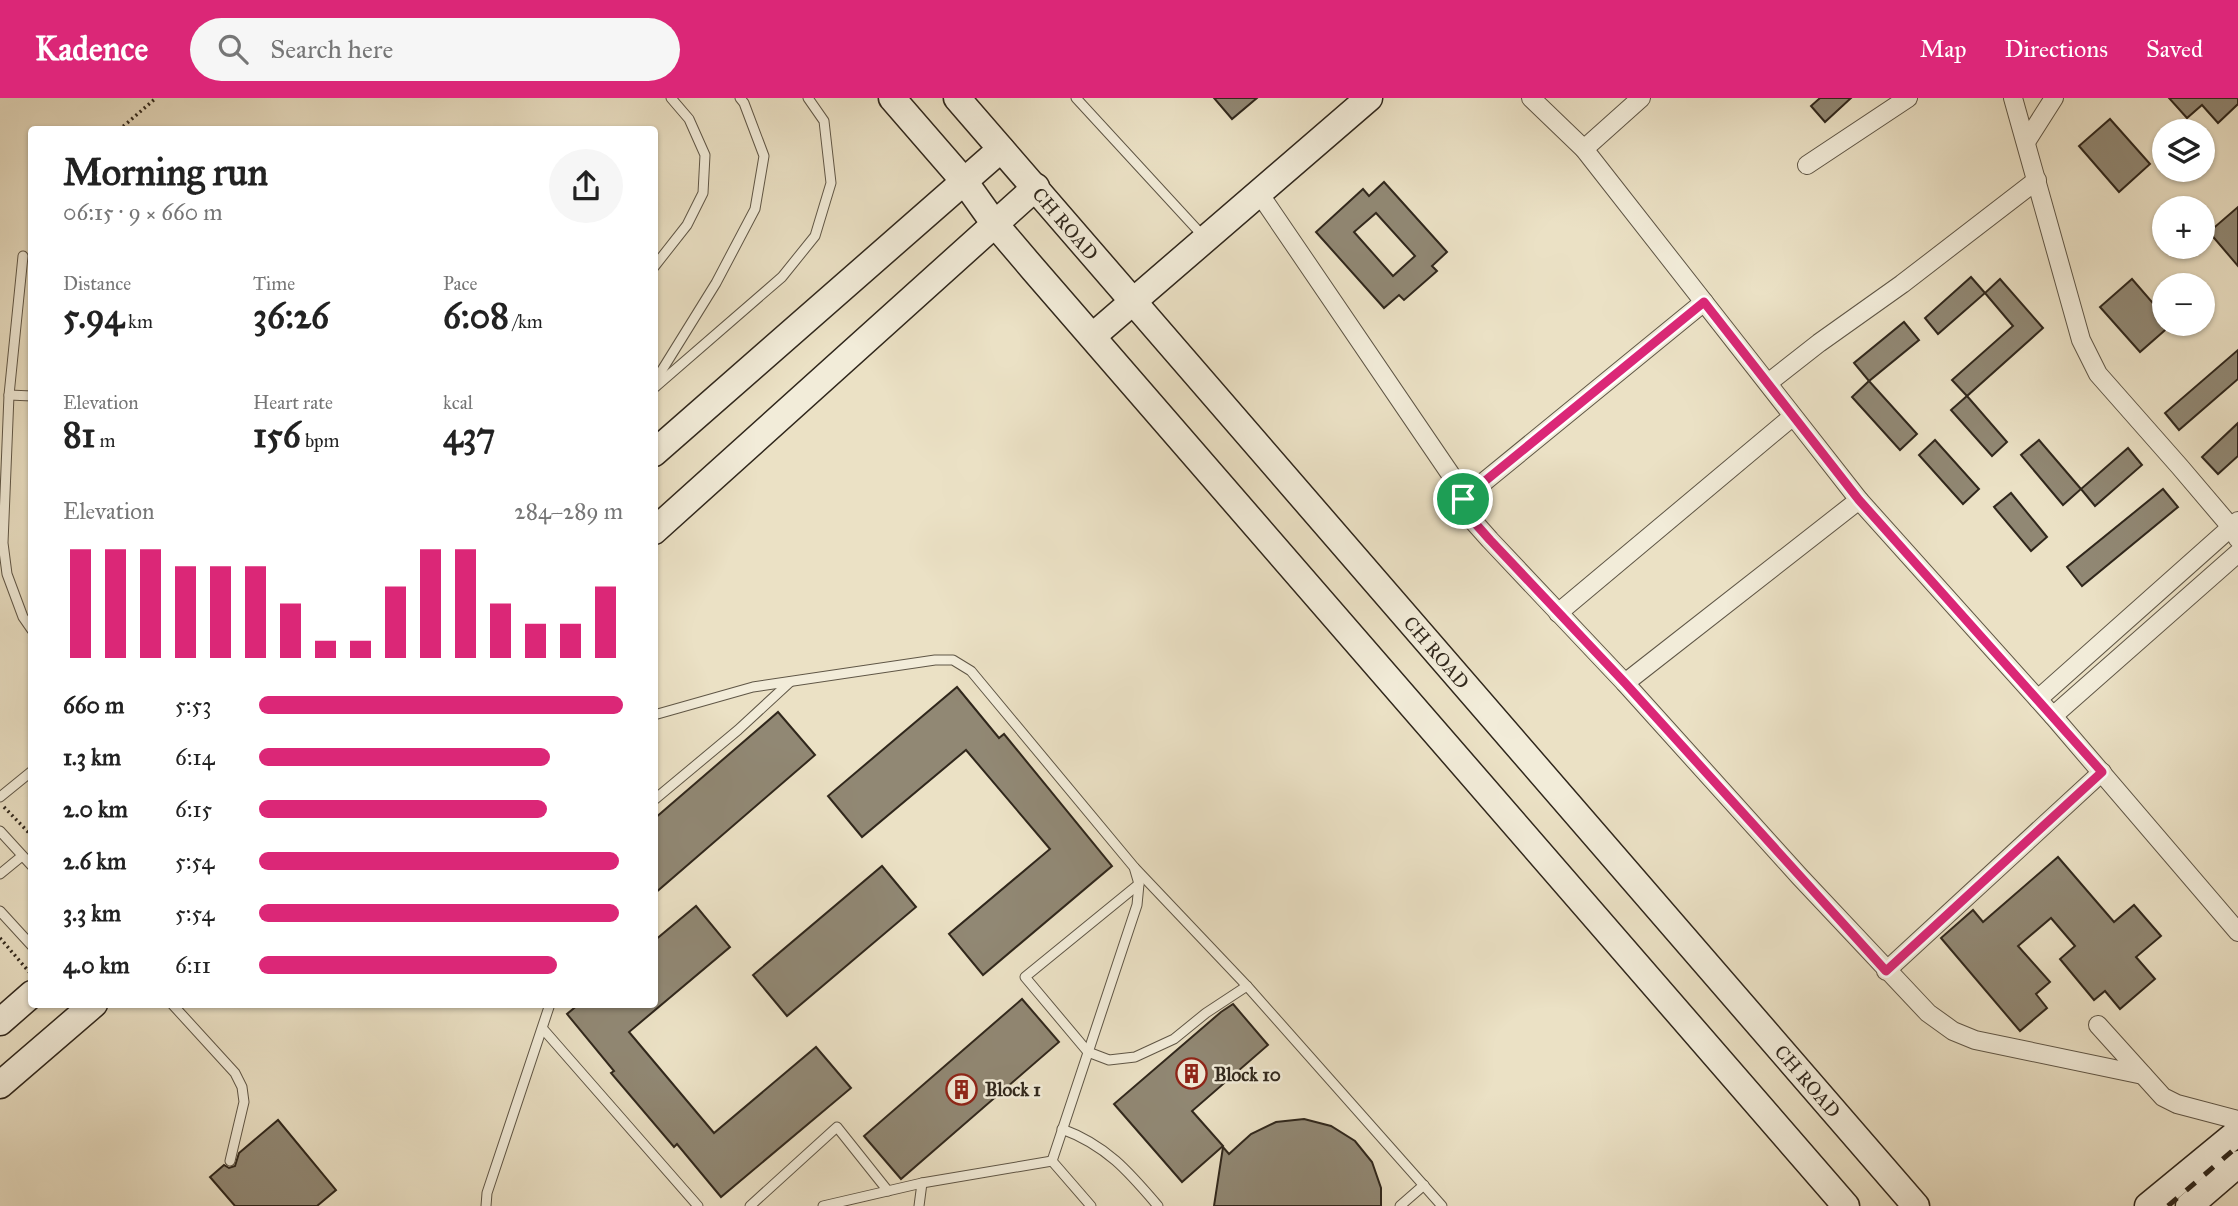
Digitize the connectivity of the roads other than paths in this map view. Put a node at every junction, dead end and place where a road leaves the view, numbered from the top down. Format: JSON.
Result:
{"nodes":[{"id":1,"x":671,"y":98,"type":"edge"},
{"id":2,"x":740,"y":98,"type":"edge"},
{"id":3,"x":808,"y":98,"type":"edge"},
{"id":4,"x":892,"y":98,"type":"edge"},
{"id":5,"x":957,"y":98,"type":"edge"},
{"id":6,"x":1076,"y":98,"type":"edge"},
{"id":7,"x":1368,"y":98,"type":"edge"},
{"id":8,"x":1531,"y":98,"type":"edge"},
{"id":9,"x":1641,"y":98,"type":"edge"},
{"id":10,"x":1908,"y":98,"type":"edge"},
{"id":11,"x":2013,"y":98,"type":"edge"},
{"id":12,"x":2054,"y":98,"type":"edge"},
{"id":13,"x":2026,"y":142,"type":"junction"},
{"id":14,"x":1001,"y":149,"type":"junction"},
{"id":15,"x":1584,"y":149,"type":"junction"},
{"id":16,"x":1807,"y":165,"type":"dead end"},
{"id":17,"x":2037,"y":180,"type":"junction"},
{"id":18,"x":964,"y":181,"type":"junction"},
{"id":19,"x":1036,"y":187,"type":"junction"},
{"id":20,"x":1259,"y":193,"type":"junction"},
{"id":21,"x":994,"y":223,"type":"junction"},
{"id":22,"x":1206,"y":239,"type":"junction"},
{"id":23,"x":23,"y":256,"type":"dead end"},
{"id":24,"x":658,"y":262,"type":"edge"},
{"id":25,"x":1134,"y":301,"type":"junction"},
{"id":26,"x":1704,"y":302,"type":"junction"},
{"id":27,"x":1093,"y":336,"type":"junction"},
{"id":28,"x":658,"y":379,"type":"edge"},
{"id":29,"x":658,"y":383,"type":"edge"},
{"id":30,"x":1768,"y":383,"type":"junction"},
{"id":31,"x":9,"y":395,"type":"junction"},
{"id":32,"x":28,"y":396,"type":"edge"},
{"id":33,"x":1792,"y":416,"type":"junction"},
{"id":34,"x":658,"y":449,"type":"edge"},
{"id":35,"x":1463,"y":499,"type":"junction"},
{"id":36,"x":1859,"y":500,"type":"junction"},
{"id":37,"x":658,"y":527,"type":"edge"},
{"id":38,"x":2236,"y":529,"type":"edge"},
{"id":39,"x":2238,"y":553,"type":"edge"},
{"id":40,"x":1558,"y":613,"type":"junction"},
{"id":41,"x":28,"y":624,"type":"edge"},
{"id":42,"x":790,"y":682,"type":"junction"},
{"id":43,"x":1625,"y":683,"type":"junction"},
{"id":44,"x":2038,"y":699,"type":"junction"},
{"id":45,"x":658,"y":714,"type":"edge"},
{"id":46,"x":2053,"y":716,"type":"junction"},
{"id":47,"x":2102,"y":772,"type":"junction"},
{"id":48,"x":28,"y":774,"type":"edge"},
{"id":49,"x":0,"y":797,"type":"edge"},
{"id":50,"x":658,"y":797,"type":"edge"},
{"id":51,"x":0,"y":831,"type":"edge"},
{"id":52,"x":22,"y":856,"type":"junction"},
{"id":53,"x":28,"y":862,"type":"edge"},
{"id":54,"x":1134,"y":867,"type":"junction"},
{"id":55,"x":0,"y":874,"type":"edge"},
{"id":56,"x":1139,"y":884,"type":"junction"},
{"id":57,"x":0,"y":911,"type":"edge"},
{"id":58,"x":2238,"y":932,"type":"edge"},
{"id":59,"x":28,"y":942,"type":"edge"},
{"id":60,"x":1886,"y":971,"type":"junction"},
{"id":61,"x":1247,"y":986,"type":"junction"},
{"id":62,"x":28,"y":998,"type":"edge"},
{"id":63,"x":86,"y":1008,"type":"edge"},
{"id":64,"x":176,"y":1008,"type":"edge"},
{"id":65,"x":549,"y":1008,"type":"edge"},
{"id":66,"x":0,"y":1022,"type":"edge"},
{"id":67,"x":2098,"y":1025,"type":"dead end"},
{"id":68,"x":542,"y":1029,"type":"junction"},
{"id":69,"x":1088,"y":1052,"type":"junction"},
{"id":70,"x":2143,"y":1075,"type":"junction"},
{"id":71,"x":0,"y":1085,"type":"edge"},
{"id":72,"x":2238,"y":1120,"type":"edge"},
{"id":73,"x":1062,"y":1129,"type":"junction"},
{"id":74,"x":2238,"y":1132,"type":"edge"},
{"id":75,"x":230,"y":1161,"type":"dead end"},
{"id":76,"x":1052,"y":1161,"type":"junction"},
{"id":77,"x":2238,"y":1164,"type":"edge"},
{"id":78,"x":922,"y":1183,"type":"junction"},
{"id":79,"x":1424,"y":1185,"type":"junction"},
{"id":80,"x":888,"y":1191,"type":"junction"},
{"id":81,"x":486,"y":1206,"type":"edge"},
{"id":82,"x":698,"y":1206,"type":"edge"},
{"id":83,"x":750,"y":1206,"type":"edge"},
{"id":84,"x":823,"y":1206,"type":"edge"},
{"id":85,"x":919,"y":1206,"type":"edge"},
{"id":86,"x":1091,"y":1206,"type":"edge"},
{"id":87,"x":1158,"y":1206,"type":"edge"},
{"id":88,"x":1400,"y":1206,"type":"edge"},
{"id":89,"x":1442,"y":1206,"type":"edge"},
{"id":90,"x":1846,"y":1206,"type":"edge"},
{"id":91,"x":1916,"y":1206,"type":"edge"},
{"id":92,"x":2148,"y":1206,"type":"edge"},
{"id":93,"x":2189,"y":1206,"type":"edge"}],
"edges":[{"from":1,"to":24,"type":"lane"},
{"from":2,"to":28,"type":"lane"},
{"from":3,"to":29,"type":"lane"},
{"from":4,"to":18,"type":"street"},
{"from":5,"to":14,"type":"street","name":"CH ROAD"},
{"from":6,"to":22,"type":"lane"},
{"from":7,"to":20,"type":"street"},
{"from":8,"to":15,"type":"street"},
{"from":9,"to":15,"type":"street"},
{"from":10,"to":16,"type":"street"},
{"from":11,"to":13,"type":"street"},
{"from":12,"to":13,"type":"street"},
{"from":13,"to":17,"type":"street"},
{"from":14,"to":18,"type":"street"},
{"from":14,"to":19,"type":"street","name":"CH ROAD"},
{"from":15,"to":26,"type":"street"},
{"from":17,"to":30,"type":"street"},
{"from":17,"to":38,"type":"street"},
{"from":18,"to":21,"type":"street"},
{"from":18,"to":34,"type":"street"},
{"from":19,"to":21,"type":"street"},
{"from":19,"to":25,"type":"street","name":"CH ROAD"},
{"from":20,"to":22,"type":"street"},
{"from":20,"to":35,"type":"street"},
{"from":21,"to":27,"type":"street"},
{"from":21,"to":37,"type":"street"},
{"from":22,"to":25,"type":"street"},
{"from":23,"to":31,"type":"lane"},
{"from":25,"to":27,"type":"street"},
{"from":25,"to":91,"type":"street","name":"CH ROAD"},
{"from":26,"to":30,"type":"street"},
{"from":26,"to":35,"type":"street"},
{"from":27,"to":90,"type":"street"},
{"from":30,"to":33,"type":"street"},
{"from":31,"to":32,"type":"lane"},
{"from":31,"to":41,"type":"lane"},
{"from":33,"to":36,"type":"street"},
{"from":33,"to":40,"type":"street"},
{"from":35,"to":40,"type":"street"},
{"from":36,"to":43,"type":"street"},
{"from":36,"to":44,"type":"street"},
{"from":38,"to":44,"type":"street"},
{"from":39,"to":46,"type":"street"},
{"from":40,"to":43,"type":"street"},
{"from":42,"to":45,"type":"lane"},
{"from":42,"to":50,"type":"lane"},
{"from":42,"to":54,"type":"lane"},
{"from":43,"to":60,"type":"street"},
{"from":44,"to":46,"type":"street"},
{"from":46,"to":47,"type":"street"},
{"from":47,"to":58,"type":"street"},
{"from":47,"to":60,"type":"street"},
{"from":48,"to":49,"type":"lane"},
{"from":51,"to":52,"type":"lane"},
{"from":52,"to":53,"type":"lane"},
{"from":52,"to":55,"type":"lane"},
{"from":54,"to":56,"type":"lane"},
{"from":54,"to":61,"type":"lane"},
{"from":56,"to":69,"type":"lane"},
{"from":56,"to":69,"type":"lane"},
{"from":57,"to":59,"type":"lane"},
{"from":60,"to":70,"type":"street"},
{"from":61,"to":69,"type":"lane"},
{"from":61,"to":79,"type":"lane"},
{"from":62,"to":66,"type":"street"},
{"from":63,"to":71,"type":"street"},
{"from":64,"to":75,"type":"lane"},
{"from":65,"to":68,"type":"lane"},
{"from":67,"to":70,"type":"street"},
{"from":68,"to":81,"type":"lane"},
{"from":68,"to":82,"type":"lane"},
{"from":69,"to":73,"type":"lane"},
{"from":70,"to":72,"type":"street"},
{"from":73,"to":76,"type":"lane"},
{"from":73,"to":87,"type":"lane"},
{"from":74,"to":92,"type":"street"},
{"from":76,"to":78,"type":"lane"},
{"from":76,"to":86,"type":"lane"},
{"from":77,"to":93,"type":"street"},
{"from":78,"to":80,"type":"lane"},
{"from":78,"to":85,"type":"lane"},
{"from":79,"to":88,"type":"lane"},
{"from":79,"to":89,"type":"lane"},
{"from":80,"to":83,"type":"lane"},
{"from":80,"to":84,"type":"lane"}]}
